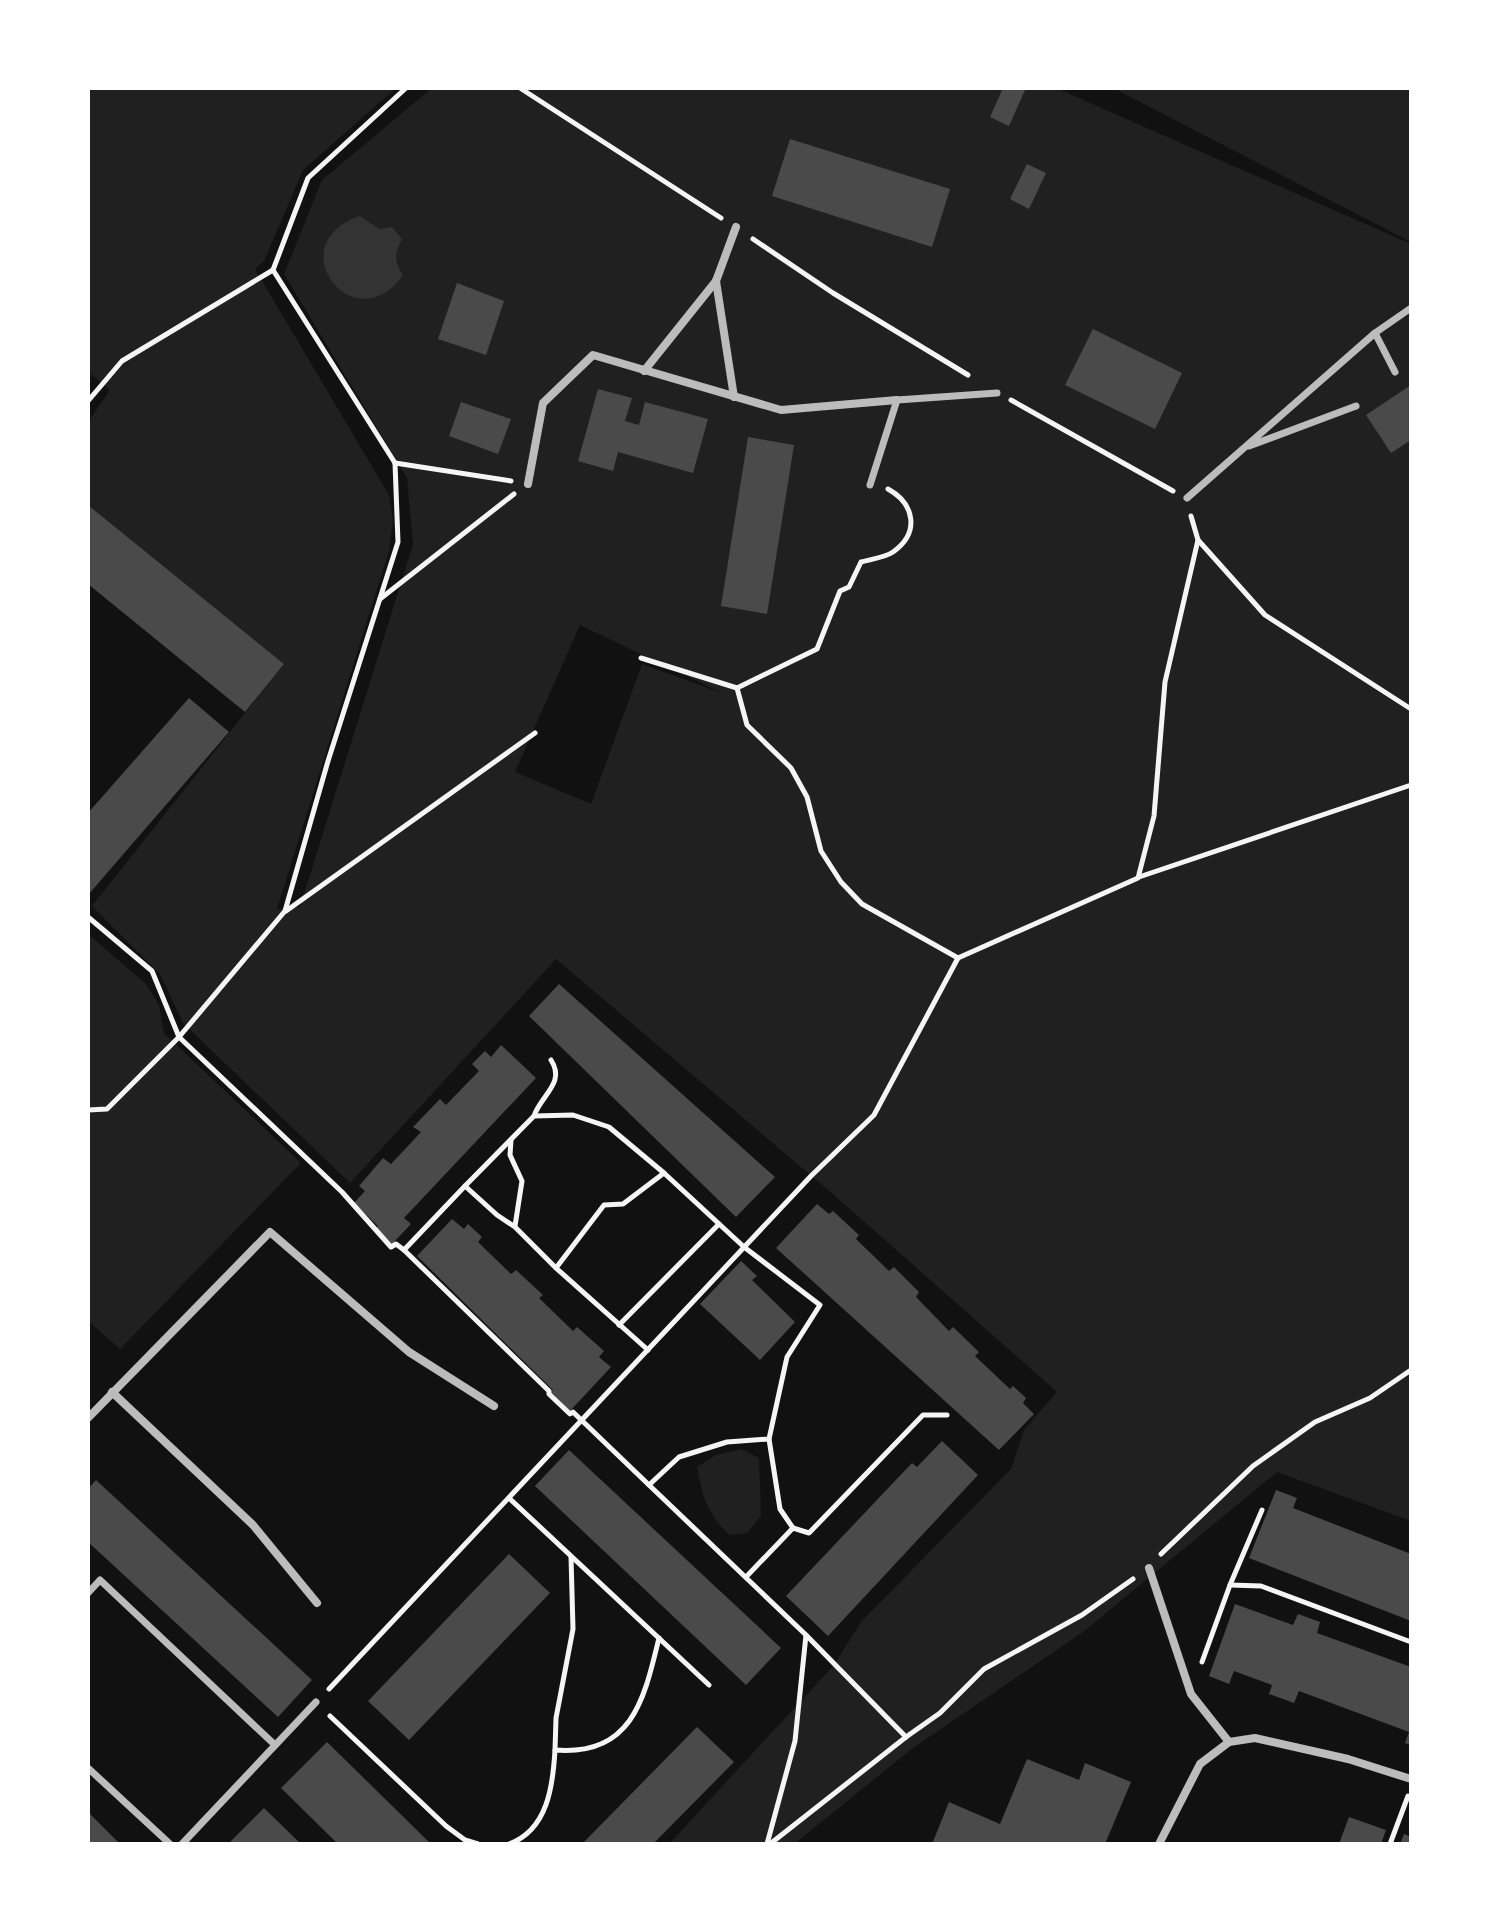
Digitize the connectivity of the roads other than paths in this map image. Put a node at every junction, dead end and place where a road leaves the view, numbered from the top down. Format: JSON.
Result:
{"nodes":[{"id":1,"x":736,"y":227,"type":"road end"},
{"id":2,"x":716,"y":281,"type":"junction"},
{"id":3,"x":1411,"y":308,"type":"edge"},
{"id":4,"x":1375,"y":333,"type":"junction"},
{"id":5,"x":644,"y":371,"type":"junction"},
{"id":6,"x":1395,"y":372,"type":"dead end"},
{"id":7,"x":997,"y":393,"type":"road end"},
{"id":8,"x":734,"y":397,"type":"junction"},
{"id":9,"x":897,"y":400,"type":"junction"},
{"id":10,"x":1356,"y":406,"type":"dead end"},
{"id":11,"x":1245,"y":448,"type":"junction"},
{"id":12,"x":528,"y":484,"type":"road end"},
{"id":13,"x":870,"y":485,"type":"road end"},
{"id":14,"x":1187,"y":498,"type":"road end"},
{"id":15,"x":112,"y":1392,"type":"junction"},
{"id":16,"x":494,"y":1406,"type":"dead end"},
{"id":17,"x":88,"y":1418,"type":"edge"},
{"id":18,"x":1149,"y":1568,"type":"road end"},
{"id":19,"x":88,"y":1593,"type":"edge"},
{"id":20,"x":317,"y":1603,"type":"dead end"},
{"id":21,"x":316,"y":1702,"type":"road end"},
{"id":22,"x":1229,"y":1742,"type":"junction"},
{"id":23,"x":275,"y":1745,"type":"junction"},
{"id":24,"x":88,"y":1768,"type":"edge"},
{"id":25,"x":1411,"y":1779,"type":"edge"},
{"id":26,"x":170,"y":1844,"type":"edge"},
{"id":27,"x":182,"y":1844,"type":"edge"},
{"id":28,"x":1159,"y":1844,"type":"edge"}],
"edges":[{"from":1,"to":2,"type":"street"},
{"from":2,"to":5,"type":"street"},
{"from":2,"to":8,"type":"street"},
{"from":3,"to":4,"type":"street"},
{"from":4,"to":6,"type":"street"},
{"from":4,"to":11,"type":"street"},
{"from":5,"to":8,"type":"street"},
{"from":5,"to":12,"type":"street"},
{"from":7,"to":9,"type":"street"},
{"from":8,"to":9,"type":"street"},
{"from":9,"to":13,"type":"street"},
{"from":10,"to":11,"type":"street"},
{"from":11,"to":14,"type":"street"},
{"from":15,"to":16,"type":"street"},
{"from":15,"to":17,"type":"street"},
{"from":15,"to":20,"type":"street"},
{"from":18,"to":22,"type":"street"},
{"from":19,"to":23,"type":"street"},
{"from":21,"to":23,"type":"street"},
{"from":22,"to":25,"type":"street"},
{"from":22,"to":28,"type":"street"},
{"from":23,"to":27,"type":"street"},
{"from":24,"to":26,"type":"street"}]}
